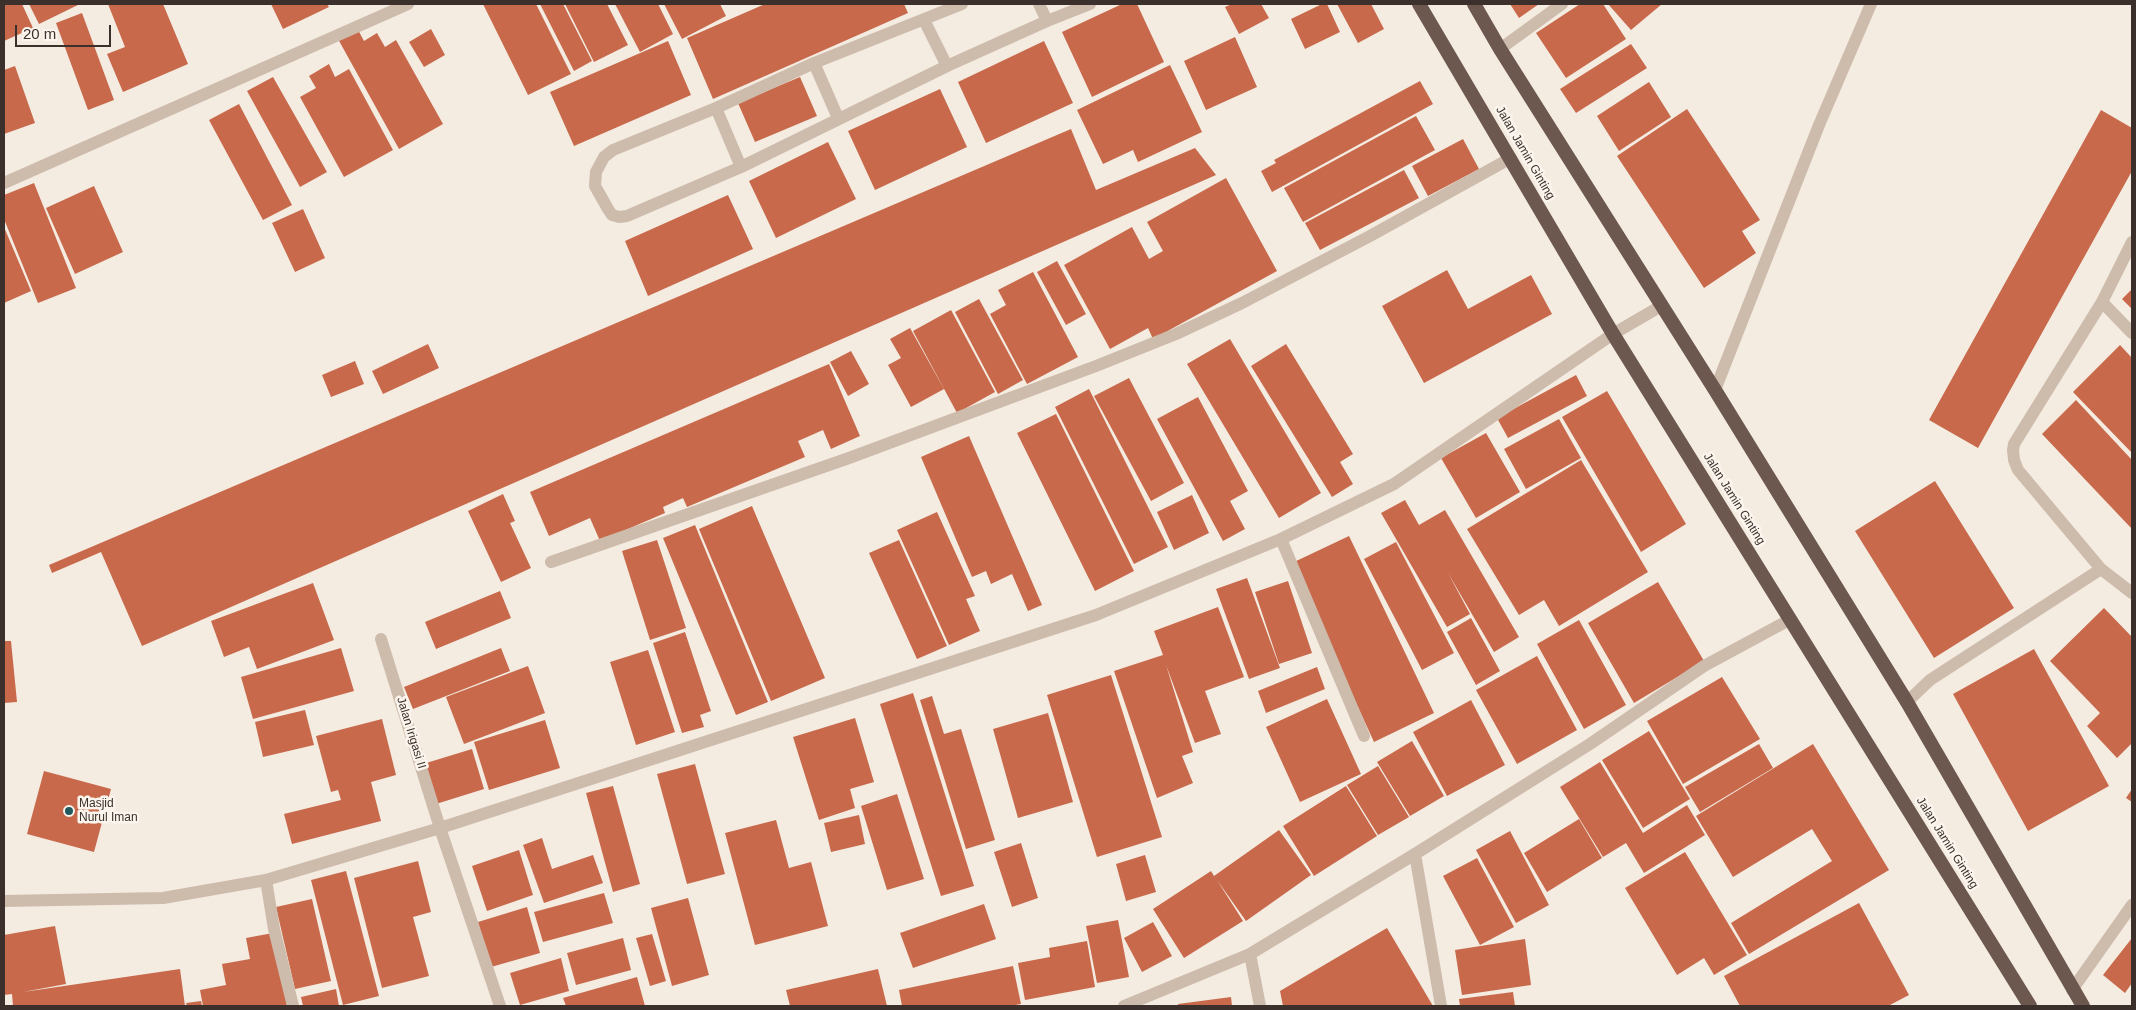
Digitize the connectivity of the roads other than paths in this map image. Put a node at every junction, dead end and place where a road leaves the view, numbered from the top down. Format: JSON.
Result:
{"nodes":[{"id":1,"x":408,"y":4,"type":"edge"},
{"id":2,"x":962,"y":4,"type":"edge"},
{"id":3,"x":1038,"y":4,"type":"edge"},
{"id":4,"x":1090,"y":4,"type":"edge"},
{"id":5,"x":1419,"y":4,"type":"edge"},
{"id":6,"x":1474,"y":4,"type":"edge"},
{"id":7,"x":1562,"y":4,"type":"edge"},
{"id":8,"x":1871,"y":4,"type":"edge"},
{"id":9,"x":924,"y":20,"type":"junction"},
{"id":10,"x":1047,"y":21,"type":"junction"},
{"id":11,"x":1500,"y":49,"type":"junction"},
{"id":12,"x":814,"y":63,"type":"junction"},
{"id":13,"x":947,"y":66,"type":"junction"},
{"id":14,"x":716,"y":108,"type":"junction"},
{"id":15,"x":838,"y":118,"type":"junction"},
{"id":16,"x":1511,"y":158,"type":"junction"},
{"id":17,"x":741,"y":167,"type":"junction"},
{"id":18,"x":4,"y":183,"type":"edge"},
{"id":19,"x":2132,"y":242,"type":"edge"},
{"id":20,"x":2102,"y":302,"type":"junction"},
{"id":21,"x":1661,"y":306,"type":"junction"},
{"id":22,"x":2132,"y":333,"type":"edge"},
{"id":23,"x":1613,"y":334,"type":"junction"},
{"id":24,"x":1715,"y":390,"type":"junction"},
{"id":25,"x":1280,"y":539,"type":"junction"},
{"id":26,"x":551,"y":562,"type":"dead end"},
{"id":27,"x":2101,"y":569,"type":"junction"},
{"id":28,"x":2132,"y":593,"type":"edge"},
{"id":29,"x":1790,"y":619,"type":"junction"},
{"id":30,"x":381,"y":639,"type":"dead end"},
{"id":31,"x":1906,"y":702,"type":"junction"},
{"id":32,"x":1364,"y":736,"type":"dead end"},
{"id":33,"x":440,"y":828,"type":"junction"},
{"id":34,"x":1415,"y":854,"type":"junction"},
{"id":35,"x":266,"y":880,"type":"junction"},
{"id":36,"x":4,"y":901,"type":"edge"},
{"id":37,"x":2132,"y":905,"type":"edge"},
{"id":38,"x":1250,"y":954,"type":"junction"},
{"id":39,"x":2072,"y":990,"type":"junction"},
{"id":40,"x":293,"y":1006,"type":"edge"},
{"id":41,"x":500,"y":1006,"type":"edge"},
{"id":42,"x":1124,"y":1006,"type":"edge"},
{"id":43,"x":1260,"y":1006,"type":"edge"},
{"id":44,"x":1442,"y":1006,"type":"edge"},
{"id":45,"x":2030,"y":1006,"type":"edge"},
{"id":46,"x":2083,"y":1006,"type":"edge"}],
"edges":[{"from":1,"to":18,"type":"street"},
{"from":2,"to":9,"type":"street"},
{"from":3,"to":10,"type":"street"},
{"from":4,"to":10,"type":"street"},
{"from":5,"to":16,"type":"highway","name":"Jalan Jamin Ginting"},
{"from":6,"to":11,"type":"highway"},
{"from":7,"to":11,"type":"street"},
{"from":8,"to":24,"type":"street"},
{"from":9,"to":12,"type":"street"},
{"from":9,"to":13,"type":"street"},
{"from":10,"to":13,"type":"street"},
{"from":11,"to":21,"type":"highway"},
{"from":12,"to":14,"type":"street"},
{"from":12,"to":15,"type":"street"},
{"from":13,"to":15,"type":"street"},
{"from":14,"to":17,"type":"street"},
{"from":14,"to":17,"type":"street"},
{"from":15,"to":17,"type":"street"},
{"from":16,"to":23,"type":"highway","name":"Jalan Jamin Ginting"},
{"from":16,"to":26,"type":"street"},
{"from":19,"to":20,"type":"street"},
{"from":20,"to":22,"type":"street"},
{"from":20,"to":27,"type":"street"},
{"from":21,"to":23,"type":"street"},
{"from":21,"to":24,"type":"highway"},
{"from":23,"to":25,"type":"street"},
{"from":23,"to":29,"type":"highway","name":"Jalan Jamin Ginting"},
{"from":24,"to":31,"type":"highway"},
{"from":25,"to":32,"type":"street"},
{"from":25,"to":33,"type":"street"},
{"from":27,"to":28,"type":"street"},
{"from":27,"to":31,"type":"street"},
{"from":29,"to":34,"type":"street"},
{"from":29,"to":45,"type":"highway","name":"Jalan Jamin Ginting"},
{"from":30,"to":33,"type":"street","name":"Jalan Irigasi II"},
{"from":31,"to":39,"type":"highway"},
{"from":33,"to":35,"type":"street"},
{"from":33,"to":41,"type":"street","name":"Jalan Irigasi II"},
{"from":34,"to":38,"type":"street"},
{"from":34,"to":44,"type":"street"},
{"from":35,"to":36,"type":"street"},
{"from":35,"to":40,"type":"street"},
{"from":37,"to":39,"type":"street"},
{"from":38,"to":42,"type":"street"},
{"from":38,"to":43,"type":"street"},
{"from":39,"to":46,"type":"highway"}]}
